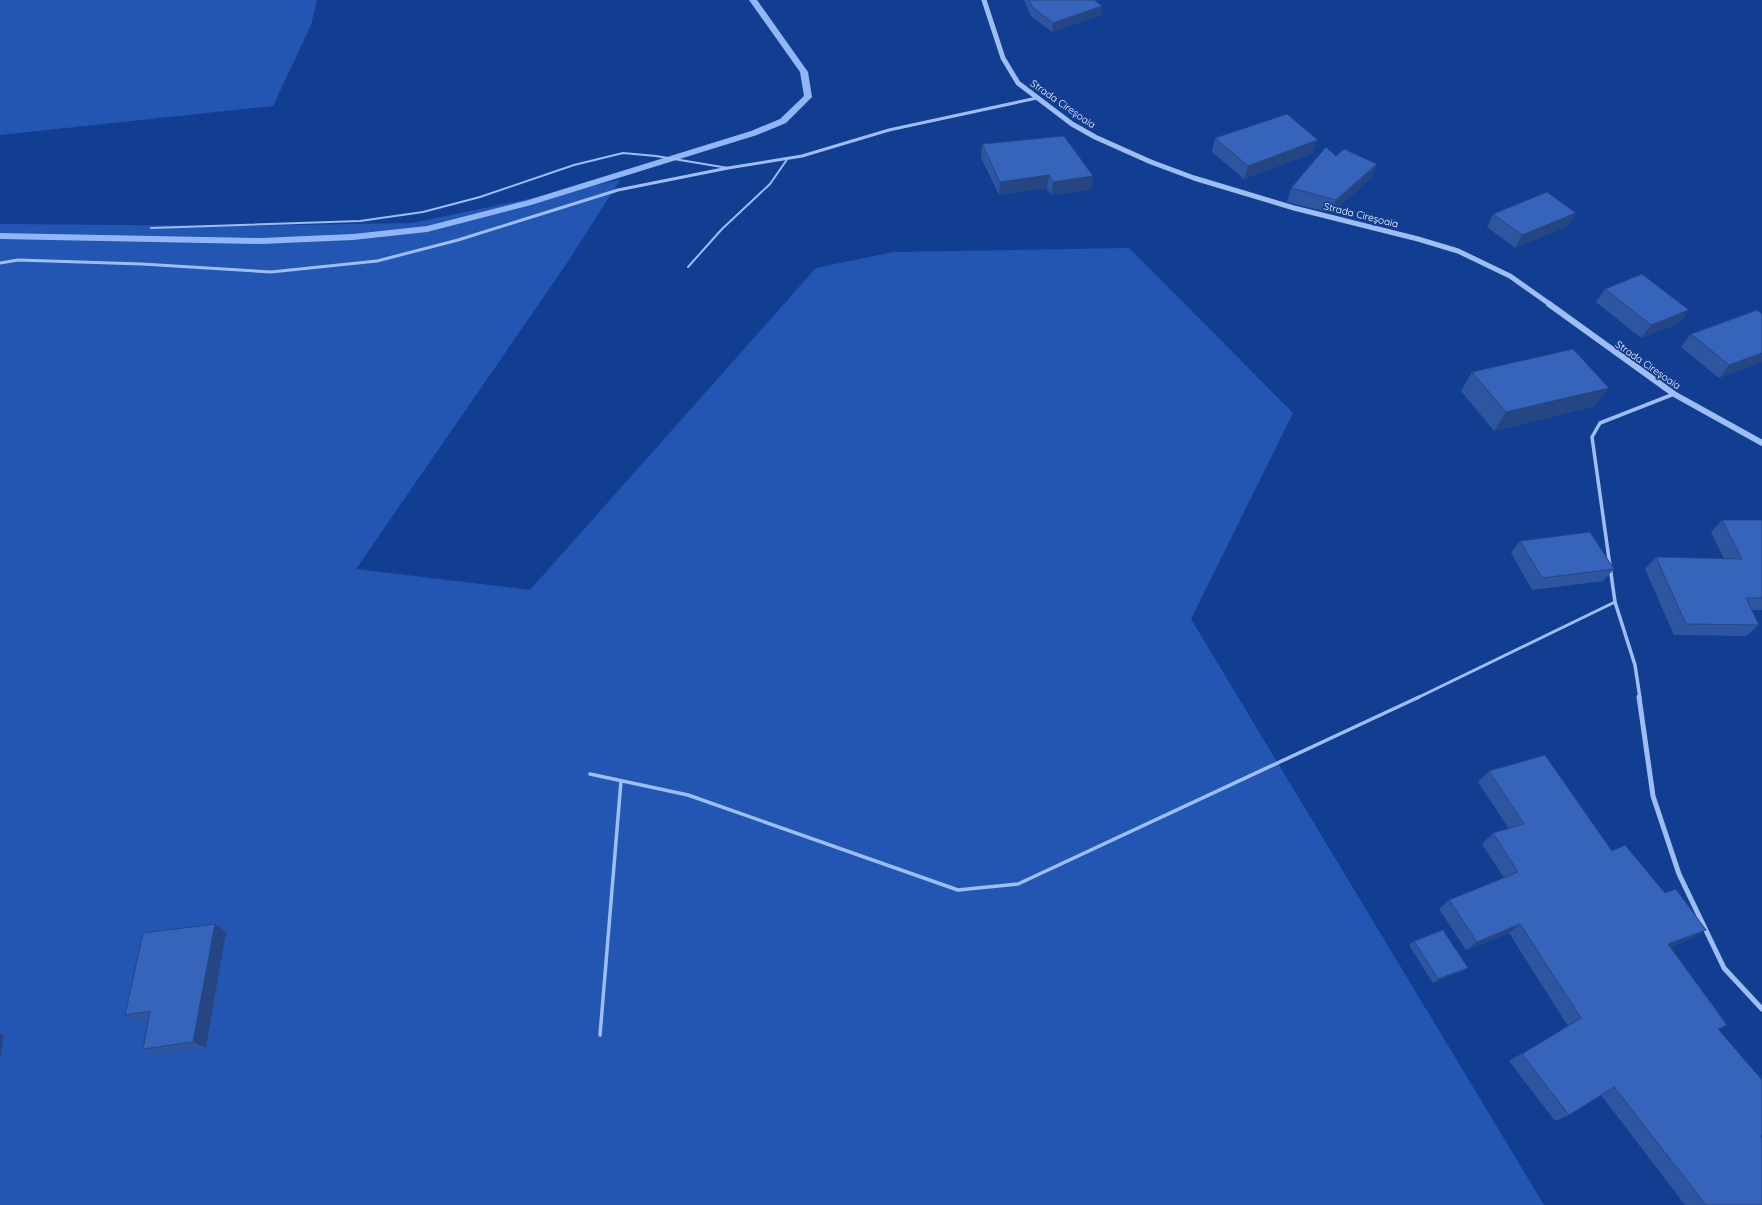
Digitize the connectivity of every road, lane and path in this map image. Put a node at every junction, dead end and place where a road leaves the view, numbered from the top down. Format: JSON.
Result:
{"nodes":[{"id":1,"x":984,"y":0,"type":"edge"},
{"id":2,"x":1036,"y":98,"type":"junction"},
{"id":3,"x":788,"y":158,"type":"junction"},
{"id":4,"x":728,"y":168,"type":"junction"},
{"id":5,"x":151,"y":228,"type":"dead end"},
{"id":6,"x":0,"y":263,"type":"edge"},
{"id":7,"x":688,"y":267,"type":"dead end"},
{"id":8,"x":1674,"y":394,"type":"junction"},
{"id":9,"x":1762,"y":443,"type":"edge"},
{"id":10,"x":1615,"y":602,"type":"junction"},
{"id":11,"x":590,"y":774,"type":"dead end"},
{"id":12,"x":621,"y":781,"type":"junction"},
{"id":13,"x":1762,"y":1010,"type":"edge"},
{"id":14,"x":600,"y":1035,"type":"dead end"}],
"edges":[{"from":1,"to":2,"type":"street","name":"Strada Cireșoaia"},
{"from":2,"to":3,"type":"street"},
{"from":2,"to":8,"type":"street","name":"Strada Cireșoaia"},
{"from":3,"to":4,"type":"street"},
{"from":3,"to":7,"type":"lane"},
{"from":4,"to":5,"type":"lane"},
{"from":4,"to":6,"type":"street"},
{"from":8,"to":9,"type":"street","name":"Strada Cireșoaia"},
{"from":8,"to":10,"type":"street"},
{"from":10,"to":12,"type":"lane"},
{"from":10,"to":13,"type":"street"},
{"from":11,"to":12,"type":"lane"},
{"from":12,"to":14,"type":"lane"}]}
